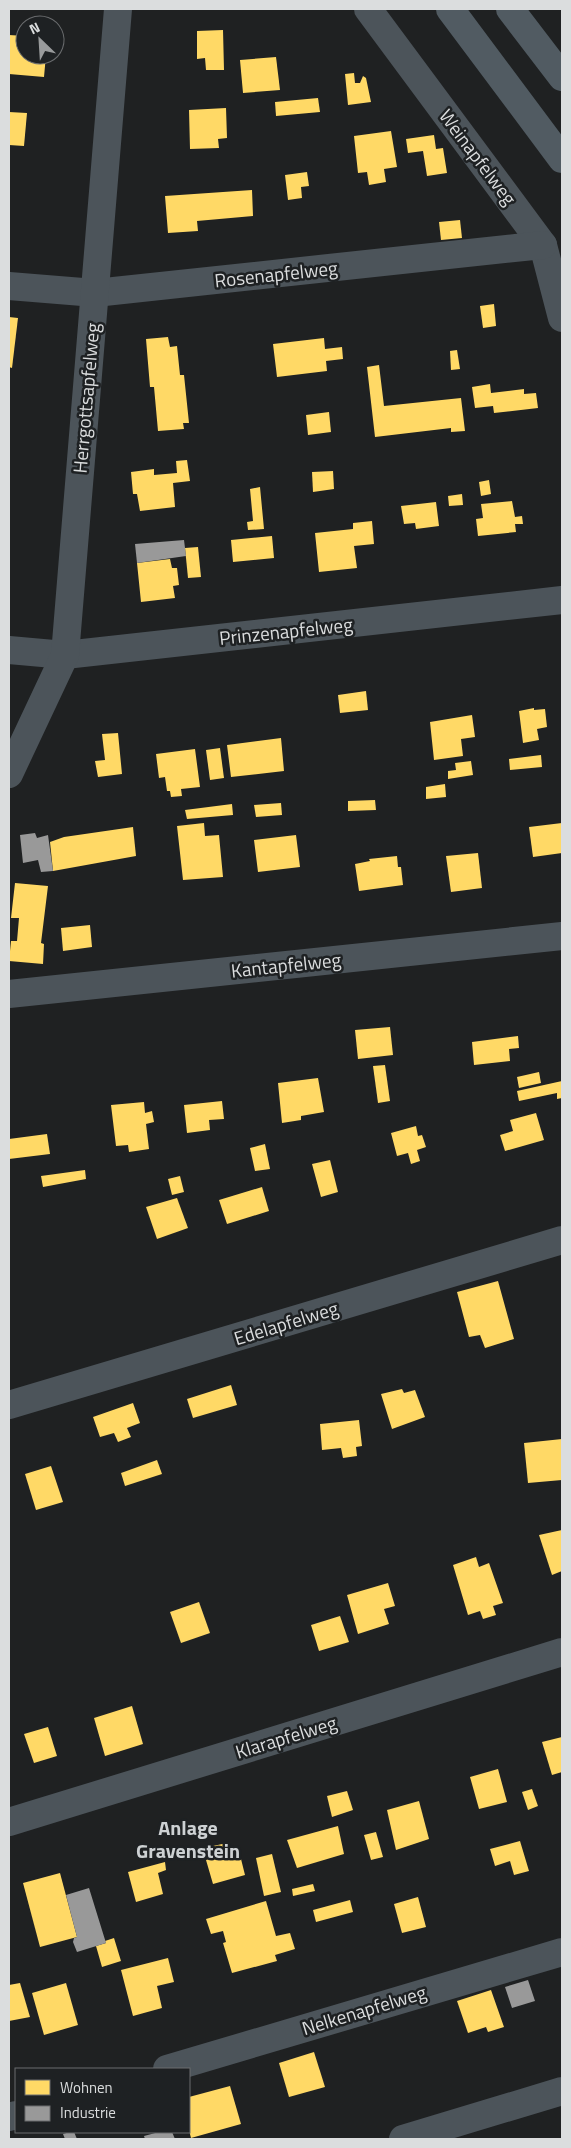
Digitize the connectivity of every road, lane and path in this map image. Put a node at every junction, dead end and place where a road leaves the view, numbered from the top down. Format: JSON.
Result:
{"nodes":[{"id":1,"x":118,"y":9,"type":"edge"},
{"id":2,"x":368,"y":9,"type":"edge"},
{"id":3,"x":450,"y":9,"type":"edge"},
{"id":4,"x":510,"y":9,"type":"edge"},
{"id":5,"x":562,"y":77,"type":"edge"},
{"id":6,"x":562,"y":159,"type":"edge"},
{"id":7,"x":543,"y":245,"type":"junction"},
{"id":8,"x":9,"y":286,"type":"edge"},
{"id":9,"x":95,"y":293,"type":"junction"},
{"id":10,"x":562,"y":318,"type":"edge"},
{"id":11,"x":562,"y":600,"type":"edge"},
{"id":12,"x":9,"y":650,"type":"edge"},
{"id":13,"x":65,"y":655,"type":"junction"},
{"id":14,"x":9,"y":774,"type":"edge"},
{"id":15,"x":562,"y":936,"type":"edge"},
{"id":16,"x":9,"y":994,"type":"edge"},
{"id":17,"x":562,"y":1240,"type":"edge"},
{"id":18,"x":9,"y":1405,"type":"edge"},
{"id":19,"x":562,"y":1652,"type":"edge"},
{"id":20,"x":9,"y":1822,"type":"edge"},
{"id":21,"x":562,"y":1952,"type":"edge"},
{"id":22,"x":170,"y":2068,"type":"edge"},
{"id":23,"x":562,"y":2091,"type":"edge"},
{"id":24,"x":403,"y":2139,"type":"edge"}],
"edges":[{"from":1,"to":9,"type":"lane","name":"Herrgottsapfelweg"},
{"from":2,"to":7,"type":"lane","name":"Weinapfelweg"},
{"from":3,"to":6,"type":"highway"},
{"from":4,"to":5,"type":"highway"},
{"from":7,"to":9,"type":"lane","name":"Rosenapfelweg"},
{"from":7,"to":10,"type":"lane","name":"Weinapfelweg"},
{"from":8,"to":9,"type":"lane","name":"Rosenapfelweg"},
{"from":9,"to":13,"type":"lane","name":"Herrgottsapfelweg"},
{"from":11,"to":13,"type":"lane","name":"Prinzenapfelweg"},
{"from":12,"to":13,"type":"lane","name":"Prinzenapfelweg"},
{"from":13,"to":14,"type":"lane","name":"Herrgottsapfelweg"},
{"from":15,"to":16,"type":"lane","name":"Kantapfelweg"},
{"from":17,"to":18,"type":"lane","name":"Edelapfelweg"},
{"from":19,"to":20,"type":"lane","name":"Klarapfelweg"},
{"from":21,"to":22,"type":"lane","name":"Nelkenapfelweg"},
{"from":23,"to":24,"type":"lane"}]}
